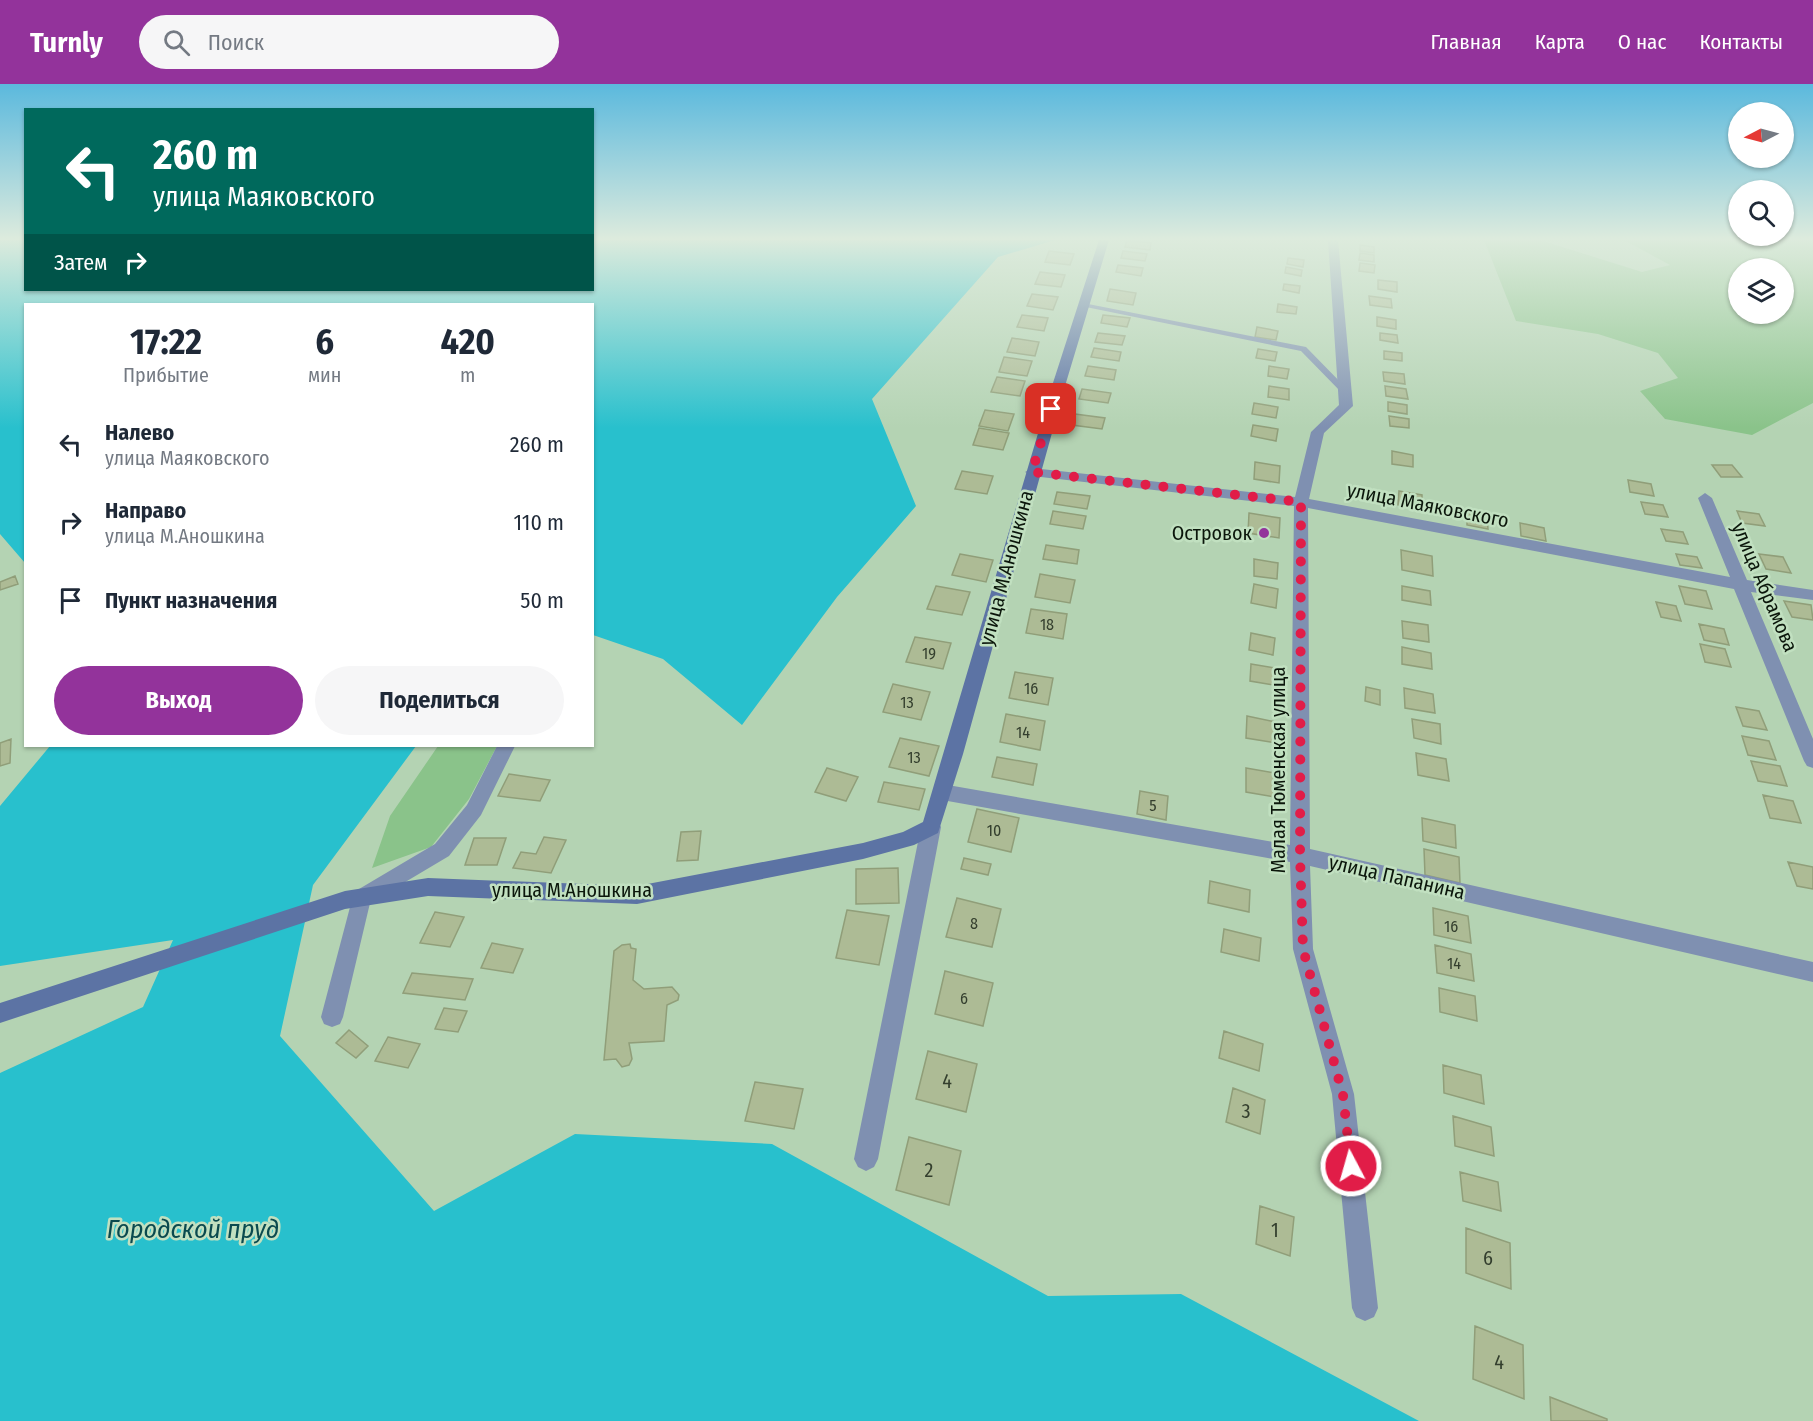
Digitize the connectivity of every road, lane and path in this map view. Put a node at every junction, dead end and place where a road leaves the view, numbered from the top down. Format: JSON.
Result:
{"nodes":[{"id":1,"x":1338,"y":302,"type":"edge"},
{"id":2,"x":1083,"y":305,"type":"joint"},
{"id":3,"x":1345,"y":391,"type":"junction"},
{"id":4,"x":1032,"y":472,"type":"junction"},
{"id":5,"x":1705,"y":498,"type":"dead end"},
{"id":6,"x":1301,"y":502,"type":"junction"},
{"id":7,"x":1743,"y":585,"type":"junction"},
{"id":8,"x":1813,"y":595,"type":"edge"},
{"id":9,"x":506,"y":747,"type":"edge"},
{"id":10,"x":1813,"y":761,"type":"edge"},
{"id":11,"x":942,"y":792,"type":"junction"},
{"id":12,"x":931,"y":827,"type":"junction"},
{"id":13,"x":1300,"y":855,"type":"junction"},
{"id":14,"x":361,"y":898,"type":"junction"},
{"id":15,"x":1813,"y":972,"type":"edge"},
{"id":16,"x":0,"y":1013,"type":"edge"},
{"id":17,"x":332,"y":1017,"type":"dead end"},
{"id":18,"x":866,"y":1159,"type":"dead end"},
{"id":19,"x":1365,"y":1308,"type":"dead end"}],
"edges":[{"from":1,"to":3,"type":"street","name":"Малая Тюменская улица"},
{"from":2,"to":3,"type":"lane"},
{"from":2,"to":4,"type":"street","name":"улица М.Аношкина"},
{"from":3,"to":6,"type":"street","name":"Малая Тюменская улица"},
{"from":4,"to":6,"type":"street","name":"улица Маяковского"},
{"from":4,"to":11,"type":"street","name":"улица М.Аношкина"},
{"from":5,"to":7,"type":"street","name":"улица Абрамова"},
{"from":6,"to":7,"type":"street","name":"улица Маяковского"},
{"from":6,"to":13,"type":"street","name":"Малая Тюменская улица"},
{"from":7,"to":8,"type":"street","name":"улица Маяковского"},
{"from":7,"to":10,"type":"street","name":"улица Абрамова"},
{"from":9,"to":14,"type":"street"},
{"from":11,"to":12,"type":"street","name":"улица М.Аношкина"},
{"from":11,"to":13,"type":"street","name":"улица Папанина"},
{"from":12,"to":14,"type":"street","name":"улица М.Аношкина"},
{"from":12,"to":18,"type":"street","name":"улица М.Аношкина"},
{"from":13,"to":15,"type":"street","name":"улица Папанина"},
{"from":13,"to":19,"type":"street","name":"Малая Тюменская улица"},
{"from":14,"to":16,"type":"street","name":"улица М.Аношкина"},
{"from":14,"to":17,"type":"street"}]}
